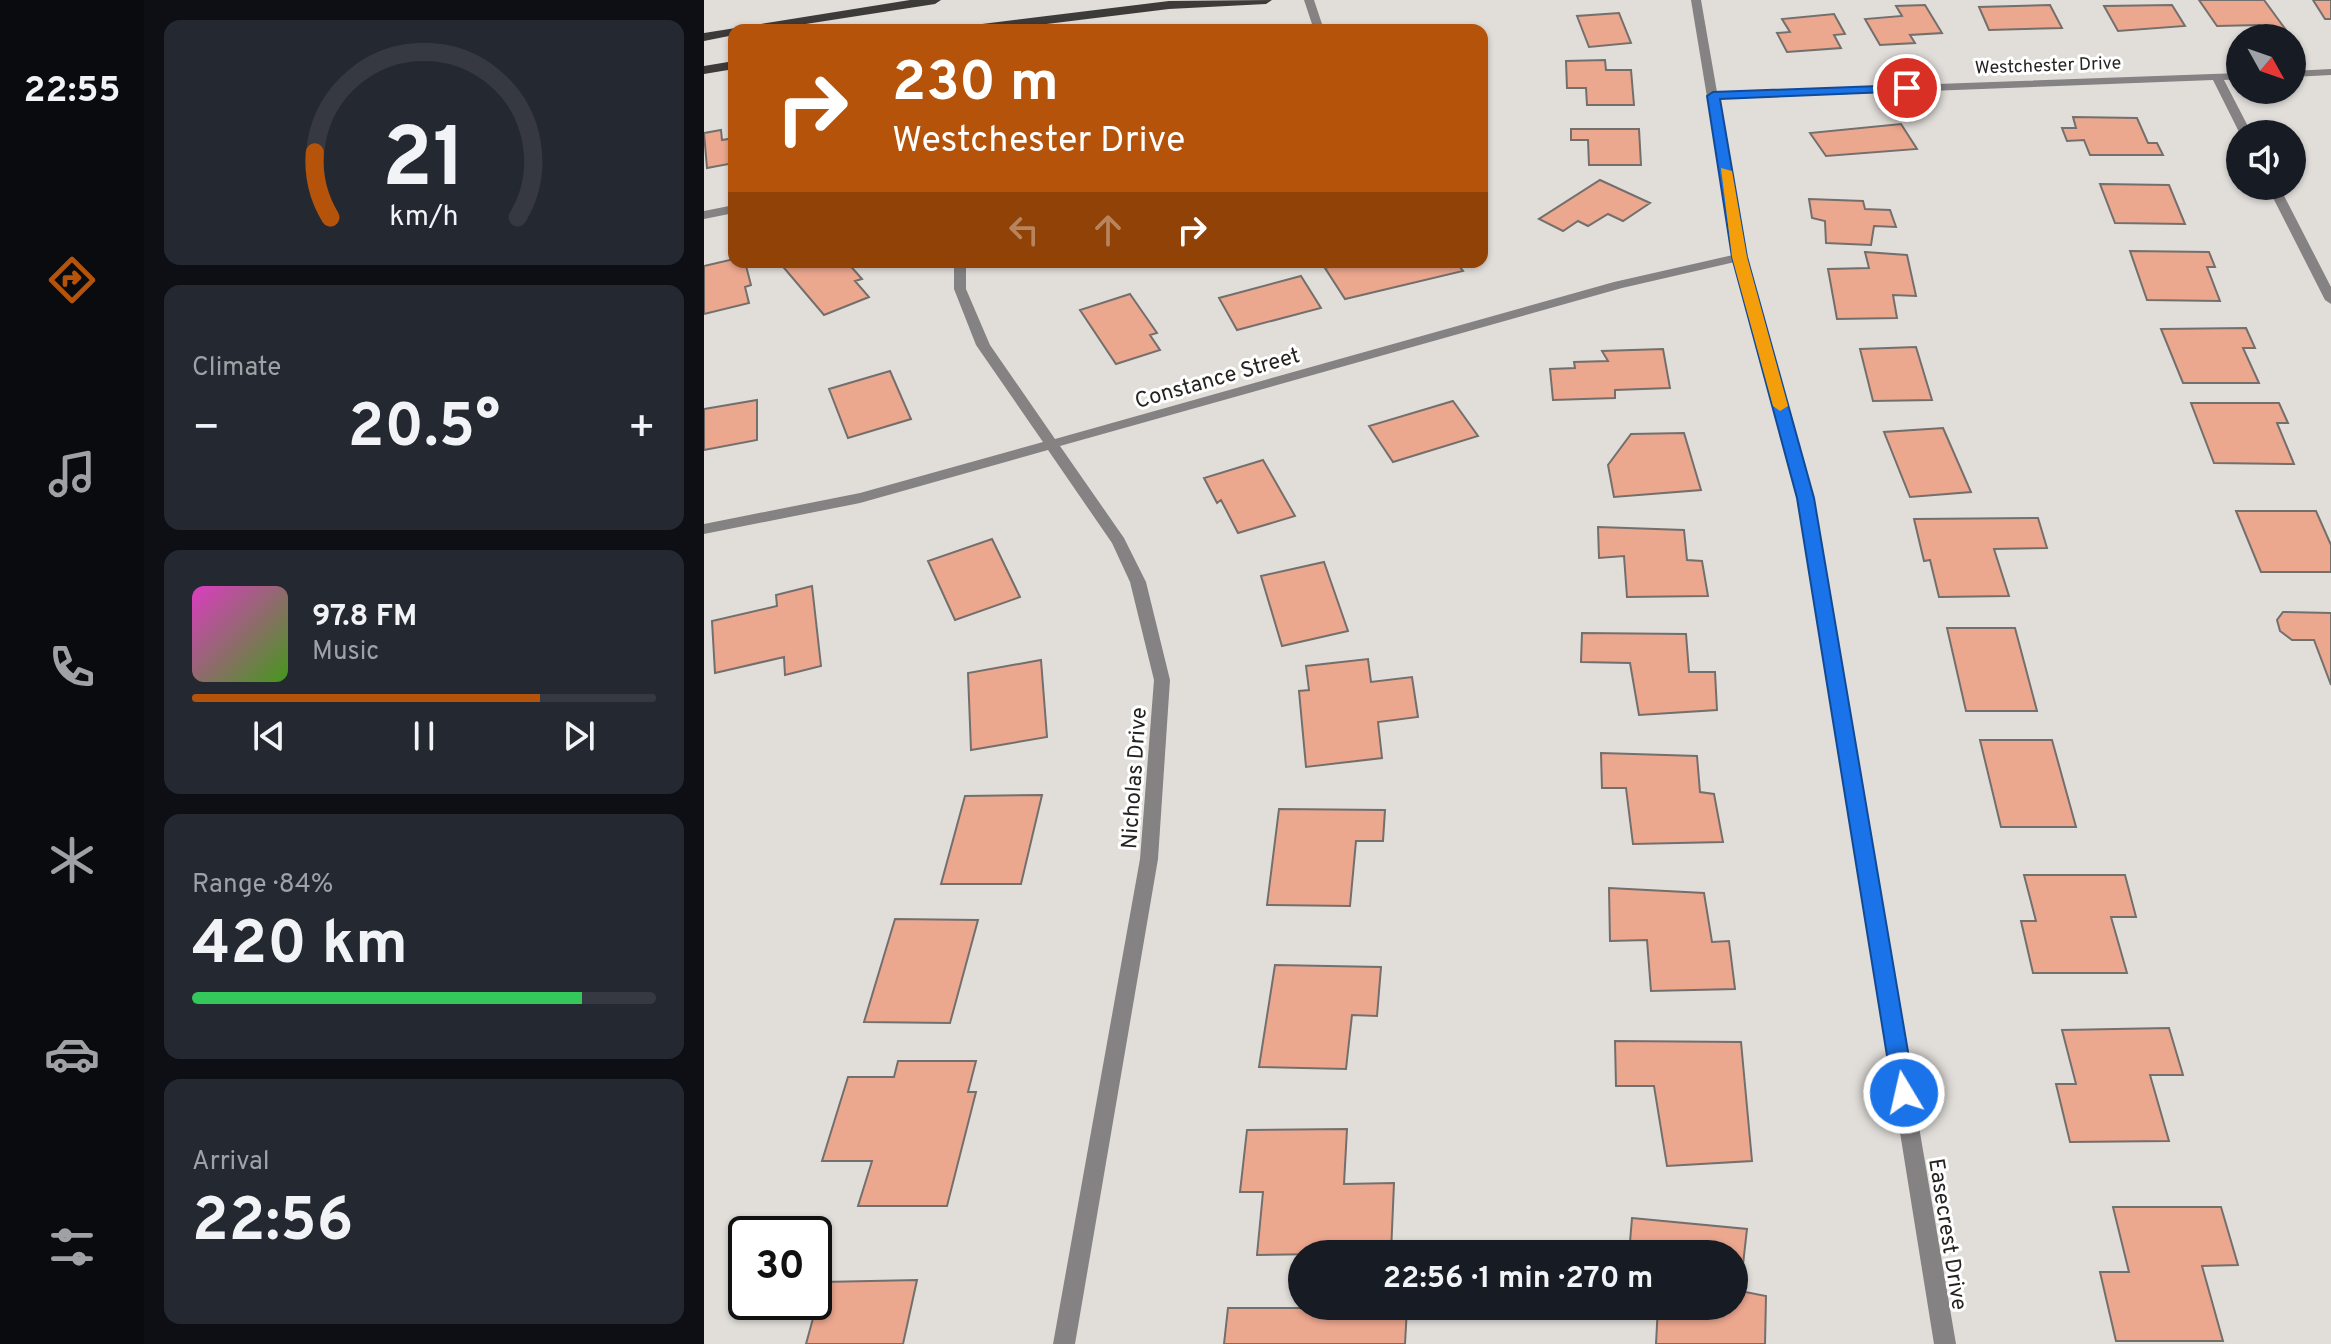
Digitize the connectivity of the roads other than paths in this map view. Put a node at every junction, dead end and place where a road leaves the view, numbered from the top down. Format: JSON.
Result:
{"nodes":[{"id":1,"x":935,"y":0,"type":"edge"},
{"id":2,"x":1266,"y":0,"type":"edge"},
{"id":3,"x":1309,"y":0,"type":"edge"},
{"id":4,"x":1696,"y":0,"type":"edge"},
{"id":5,"x":781,"y":24,"type":"edge"},
{"id":6,"x":1017,"y":24,"type":"edge"},
{"id":7,"x":1317,"y":24,"type":"edge"},
{"id":8,"x":728,"y":32,"type":"edge"},
{"id":9,"x":704,"y":37,"type":"edge"},
{"id":10,"x":728,"y":66,"type":"edge"},
{"id":11,"x":704,"y":70,"type":"edge"},
{"id":12,"x":2331,"y":72,"type":"edge"},
{"id":13,"x":2306,"y":73,"type":"edge"},
{"id":14,"x":2217,"y":77,"type":"junction"},
{"id":15,"x":2226,"y":77,"type":"edge"},
{"id":16,"x":1713,"y":96,"type":"junction"},
{"id":17,"x":2239,"y":120,"type":"edge"},
{"id":18,"x":2280,"y":200,"type":"edge"},
{"id":19,"x":728,"y":210,"type":"edge"},
{"id":20,"x":704,"y":215,"type":"edge"},
{"id":21,"x":1740,"y":257,"type":"junction"},
{"id":22,"x":960,"y":268,"type":"edge"},
{"id":23,"x":2331,"y":300,"type":"edge"},
{"id":24,"x":1051,"y":447,"type":"junction"},
{"id":25,"x":704,"y":529,"type":"edge"},
{"id":26,"x":1064,"y":1344,"type":"edge"},
{"id":27,"x":1945,"y":1344,"type":"edge"}],
"edges":[{"from":1,"to":5,"type":"main road"},
{"from":2,"to":6,"type":"main road"},
{"from":3,"to":7,"type":"street"},
{"from":4,"to":16,"type":"street","name":"Easecrest Drive"},
{"from":8,"to":9,"type":"main road"},
{"from":10,"to":11,"type":"main road"},
{"from":12,"to":13,"type":"street"},
{"from":14,"to":15,"type":"street","name":"Westchester Drive"},
{"from":14,"to":16,"type":"street","name":"Westchester Drive"},
{"from":14,"to":17,"type":"street"},
{"from":16,"to":21,"type":"street","name":"Easecrest Drive"},
{"from":18,"to":23,"type":"street"},
{"from":19,"to":20,"type":"street"},
{"from":21,"to":24,"type":"street","name":"Constance Street"},
{"from":21,"to":27,"type":"street","name":"Easecrest Drive"},
{"from":22,"to":24,"type":"street","name":"Nicholas Drive"},
{"from":24,"to":25,"type":"street","name":"Constance Street"},
{"from":24,"to":26,"type":"street","name":"Nicholas Drive"}]}
